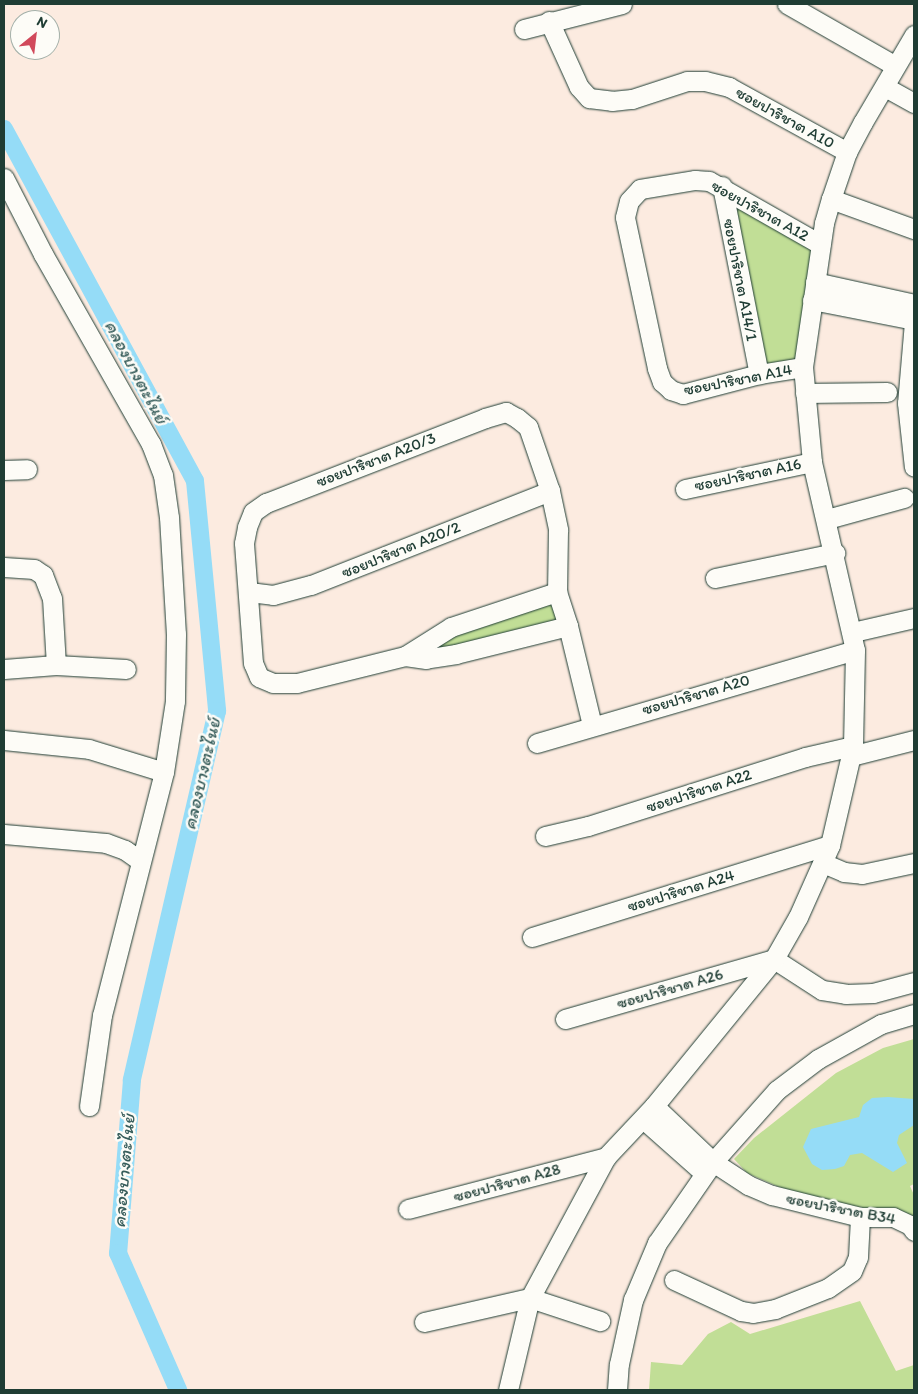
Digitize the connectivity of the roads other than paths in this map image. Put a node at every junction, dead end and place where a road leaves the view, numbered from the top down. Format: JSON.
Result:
{"nodes":[{"id":1,"x":622,"y":4,"type":"edge"},
{"id":2,"x":788,"y":4,"type":"edge"},
{"id":3,"x":549,"y":21,"type":"junction"},
{"id":4,"x":524,"y":28,"type":"dead end"},
{"id":5,"x":914,"y":35,"type":"edge"},
{"id":6,"x":894,"y":65,"type":"junction"},
{"id":7,"x":884,"y":87,"type":"junction"},
{"id":8,"x":914,"y":103,"type":"edge"},
{"id":9,"x":847,"y":152,"type":"junction"},
{"id":10,"x":4,"y":178,"type":"edge"},
{"id":11,"x":722,"y":186,"type":"junction"},
{"id":12,"x":831,"y":199,"type":"junction"},
{"id":13,"x":914,"y":229,"type":"edge"},
{"id":14,"x":820,"y":244,"type":"junction"},
{"id":15,"x":814,"y":291,"type":"junction"},
{"id":16,"x":914,"y":304,"type":"edge"},
{"id":17,"x":914,"y":321,"type":"edge"},
{"id":18,"x":657,"y":368,"type":"joint"},
{"id":19,"x":803,"y":368,"type":"junction"},
{"id":20,"x":759,"y":374,"type":"junction"},
{"id":21,"x":887,"y":392,"type":"dead end"},
{"id":22,"x":805,"y":393,"type":"junction"},
{"id":23,"x":812,"y":462,"type":"junction"},
{"id":24,"x":914,"y":467,"type":"edge"},
{"id":25,"x":27,"y":469,"type":"dead end"},
{"id":26,"x":4,"y":470,"type":"edge"},
{"id":27,"x":685,"y":489,"type":"dead end"},
{"id":28,"x":550,"y":491,"type":"junction"},
{"id":29,"x":904,"y":498,"type":"dead end"},
{"id":30,"x":827,"y":520,"type":"junction"},
{"id":31,"x":835,"y":553,"type":"junction"},
{"id":32,"x":4,"y":567,"type":"edge"},
{"id":33,"x":715,"y":578,"type":"dead end"},
{"id":34,"x":249,"y":592,"type":"junction"},
{"id":35,"x":557,"y":592,"type":"junction"},
{"id":36,"x":914,"y":618,"type":"edge"},
{"id":37,"x":568,"y":626,"type":"junction"},
{"id":38,"x":854,"y":641,"type":"junction"},
{"id":39,"x":405,"y":656,"type":"junction"},
{"id":40,"x":56,"y":665,"type":"junction"},
{"id":41,"x":4,"y":669,"type":"edge"},
{"id":42,"x":126,"y":669,"type":"dead end"},
{"id":43,"x":592,"y":725,"type":"junction"},
{"id":44,"x":4,"y":740,"type":"edge"},
{"id":45,"x":914,"y":740,"type":"edge"},
{"id":46,"x":537,"y":743,"type":"dead end"},
{"id":47,"x":852,"y":751,"type":"junction"},
{"id":48,"x":164,"y":772,"type":"junction"},
{"id":49,"x":4,"y":834,"type":"edge"},
{"id":50,"x":545,"y":836,"type":"dead end"},
{"id":51,"x":830,"y":845,"type":"junction"},
{"id":52,"x":142,"y":861,"type":"junction"},
{"id":53,"x":823,"y":863,"type":"junction"},
{"id":54,"x":914,"y":863,"type":"edge"},
{"id":55,"x":532,"y":937,"type":"dead end"},
{"id":56,"x":774,"y":959,"type":"junction"},
{"id":57,"x":914,"y":982,"type":"edge"},
{"id":58,"x":914,"y":1014,"type":"edge"},
{"id":59,"x":565,"y":1019,"type":"dead end"},
{"id":60,"x":89,"y":1106,"type":"dead end"},
{"id":61,"x":649,"y":1112,"type":"junction"},
{"id":62,"x":606,"y":1157,"type":"junction"},
{"id":63,"x":708,"y":1168,"type":"junction"},
{"id":64,"x":408,"y":1209,"type":"dead end"},
{"id":65,"x":860,"y":1217,"type":"junction"},
{"id":66,"x":914,"y":1231,"type":"edge"},
{"id":67,"x":674,"y":1280,"type":"dead end"},
{"id":68,"x":530,"y":1298,"type":"junction"},
{"id":69,"x":600,"y":1321,"type":"dead end"},
{"id":70,"x":424,"y":1322,"type":"dead end"},
{"id":71,"x":508,"y":1390,"type":"edge"},
{"id":72,"x":617,"y":1390,"type":"edge"}],
"edges":[{"from":1,"to":3,"type":"street"},
{"from":2,"to":6,"type":"street"},
{"from":3,"to":4,"type":"street"},
{"from":3,"to":9,"type":"street","name":"ซอยปาริชาต A10"},
{"from":5,"to":6,"type":"street"},
{"from":6,"to":7,"type":"street"},
{"from":7,"to":8,"type":"street"},
{"from":7,"to":9,"type":"street"},
{"from":9,"to":12,"type":"street"},
{"from":10,"to":48,"type":"street"},
{"from":11,"to":14,"type":"street","name":"ซอยปาริชาต A12"},
{"from":11,"to":18,"type":"street","name":"ซอยปาริชาต A12"},
{"from":11,"to":20,"type":"street","name":"ซอยปาริชาต A14/1"},
{"from":12,"to":13,"type":"street"},
{"from":12,"to":14,"type":"street"},
{"from":14,"to":15,"type":"street"},
{"from":15,"to":16,"type":"street"},
{"from":15,"to":17,"type":"street"},
{"from":15,"to":19,"type":"street"},
{"from":17,"to":24,"type":"street"},
{"from":18,"to":20,"type":"street","name":"ซอยปาริชาต A14"},
{"from":19,"to":20,"type":"street","name":"ซอยปาริชาต A14"},
{"from":19,"to":22,"type":"street"},
{"from":21,"to":22,"type":"street"},
{"from":22,"to":23,"type":"street"},
{"from":23,"to":27,"type":"street","name":"ซอยปาริชาต A16"},
{"from":23,"to":30,"type":"street"},
{"from":25,"to":26,"type":"street"},
{"from":28,"to":34,"type":"street","name":"ซอยปาริชาต A20/2"},
{"from":28,"to":34,"type":"street","name":"ซอยปาริชาต A20/3"},
{"from":28,"to":35,"type":"street"},
{"from":29,"to":30,"type":"street"},
{"from":30,"to":31,"type":"street"},
{"from":31,"to":33,"type":"street"},
{"from":31,"to":38,"type":"street"},
{"from":32,"to":40,"type":"street"},
{"from":34,"to":39,"type":"street"},
{"from":35,"to":37,"type":"street"},
{"from":35,"to":39,"type":"street"},
{"from":36,"to":38,"type":"street","name":"ซอยปาริชาต A20"},
{"from":37,"to":39,"type":"street"},
{"from":37,"to":43,"type":"street"},
{"from":38,"to":43,"type":"street","name":"ซอยปาริชาต A20"},
{"from":38,"to":47,"type":"street"},
{"from":40,"to":41,"type":"street"},
{"from":40,"to":42,"type":"street"},
{"from":43,"to":46,"type":"street","name":"ซอยปาริชาต A20"},
{"from":44,"to":48,"type":"street"},
{"from":45,"to":47,"type":"street","name":"ซอยปาริชาต A22"},
{"from":47,"to":50,"type":"street","name":"ซอยปาริชาต A22"},
{"from":47,"to":51,"type":"street"},
{"from":48,"to":52,"type":"street"},
{"from":49,"to":52,"type":"street"},
{"from":51,"to":53,"type":"street"},
{"from":51,"to":55,"type":"street","name":"ซอยปาริชาต A24"},
{"from":52,"to":60,"type":"street"},
{"from":53,"to":54,"type":"street"},
{"from":53,"to":56,"type":"street"},
{"from":56,"to":57,"type":"street"},
{"from":56,"to":59,"type":"street","name":"ซอยปาริชาต A26"},
{"from":56,"to":61,"type":"street"},
{"from":58,"to":63,"type":"street"},
{"from":61,"to":62,"type":"street"},
{"from":61,"to":63,"type":"street","name":"ซอยปาริชาต B34"},
{"from":62,"to":64,"type":"street","name":"ซอยปาริชาต A28"},
{"from":62,"to":68,"type":"street"},
{"from":63,"to":65,"type":"street","name":"ซอยปาริชาต B34"},
{"from":63,"to":72,"type":"street"},
{"from":65,"to":66,"type":"street","name":"ซอยปาริชาต B34"},
{"from":65,"to":67,"type":"street"},
{"from":68,"to":69,"type":"street"},
{"from":68,"to":70,"type":"street"},
{"from":68,"to":71,"type":"street"}]}
